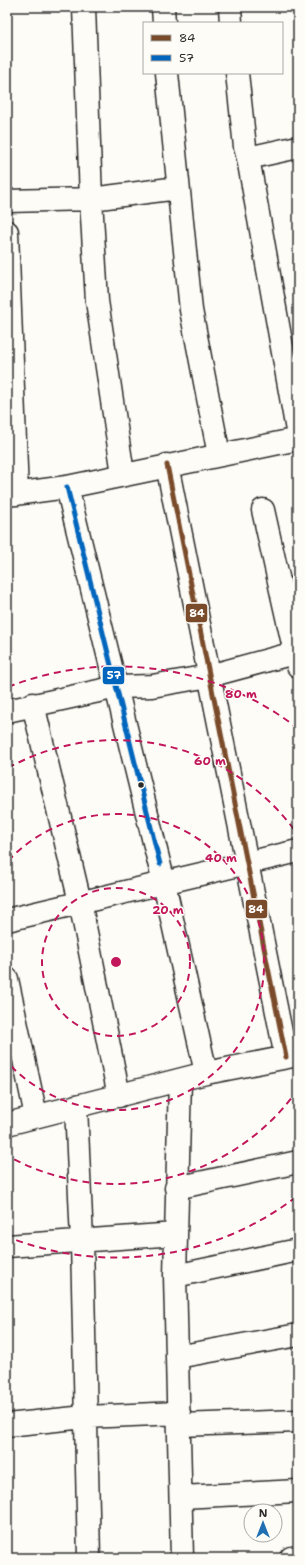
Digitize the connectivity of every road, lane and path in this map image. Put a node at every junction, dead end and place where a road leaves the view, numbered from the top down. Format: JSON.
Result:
{"nodes":[{"id":1,"x":84,"y":7,"type":"edge"},
{"id":2,"x":163,"y":7,"type":"edge"},
{"id":3,"x":230,"y":7,"type":"edge"},
{"id":4,"x":164,"y":22,"type":"edge"},
{"id":5,"x":231,"y":22,"type":"edge"},
{"id":6,"x":167,"y":74,"type":"edge"},
{"id":7,"x":237,"y":74,"type":"edge"},
{"id":8,"x":298,"y":147,"type":"edge"},
{"id":9,"x":248,"y":158,"type":"junction"},
{"id":10,"x":178,"y":188,"type":"junction"},
{"id":11,"x":91,"y":199,"type":"junction"},
{"id":12,"x":7,"y":201,"type":"edge"},
{"id":13,"x":7,"y":232,"type":"edge"},
{"id":14,"x":298,"y":437,"type":"edge"},
{"id":15,"x":219,"y":455,"type":"junction"},
{"id":16,"x":167,"y":465,"type":"junction"},
{"id":17,"x":123,"y":474,"type":"junction"},
{"id":18,"x":67,"y":487,"type":"junction"},
{"id":19,"x":12,"y":494,"type":"edge"},
{"id":20,"x":263,"y":510,"type":"dead end"},
{"id":21,"x":297,"y":657,"type":"edge"},
{"id":22,"x":209,"y":676,"type":"junction"},
{"id":23,"x":117,"y":687,"type":"junction"},
{"id":24,"x":33,"y":704,"type":"junction"},
{"id":25,"x":7,"y":711,"type":"edge"},
{"id":26,"x":298,"y":851,"type":"edge"},
{"id":27,"x":246,"y":864,"type":"junction"},
{"id":28,"x":164,"y":883,"type":"junction"},
{"id":29,"x":80,"y":902,"type":"junction"},
{"id":30,"x":7,"y":920,"type":"edge"},
{"id":31,"x":7,"y":979,"type":"edge"},
{"id":32,"x":292,"y":1056,"type":"edge"},
{"id":33,"x":206,"y":1073,"type":"junction"},
{"id":34,"x":180,"y":1080,"type":"junction"},
{"id":35,"x":119,"y":1096,"type":"junction"},
{"id":36,"x":76,"y":1106,"type":"junction"},
{"id":37,"x":36,"y":1116,"type":"junction"},
{"id":38,"x":7,"y":1124,"type":"edge"},
{"id":39,"x":298,"y":1162,"type":"edge"},
{"id":40,"x":176,"y":1188,"type":"junction"},
{"id":41,"x":176,"y":1234,"type":"junction"},
{"id":42,"x":82,"y":1241,"type":"junction"},
{"id":43,"x":7,"y":1246,"type":"edge"},
{"id":44,"x":298,"y":1250,"type":"edge"},
{"id":45,"x":175,"y":1276,"type":"junction"},
{"id":46,"x":298,"y":1335,"type":"edge"},
{"id":47,"x":177,"y":1357,"type":"junction"},
{"id":48,"x":85,"y":1417,"type":"junction"},
{"id":49,"x":179,"y":1419,"type":"junction"},
{"id":50,"x":298,"y":1421,"type":"edge"},
{"id":51,"x":7,"y":1425,"type":"edge"},
{"id":52,"x":298,"y":1491,"type":"edge"},
{"id":53,"x":181,"y":1497,"type":"junction"},
{"id":54,"x":89,"y":1558,"type":"edge"},
{"id":55,"x":182,"y":1558,"type":"edge"},
{"id":56,"x":290,"y":1558,"type":"edge"},
{"id":57,"x":298,"y":1558,"type":"edge"}],
"edges":[{"from":1,"to":11,"type":"street"},
{"from":2,"to":4,"type":"street"},
{"from":3,"to":5,"type":"street"},
{"from":6,"to":10,"type":"street"},
{"from":7,"to":9,"type":"street"},
{"from":8,"to":9,"type":"street"},
{"from":9,"to":14,"type":"street"},
{"from":10,"to":11,"type":"street"},
{"from":10,"to":15,"type":"street"},
{"from":11,"to":12,"type":"street"},
{"from":11,"to":17,"type":"street"},
{"from":13,"to":19,"type":"street"},
{"from":14,"to":15,"type":"street"},
{"from":15,"to":16,"type":"street"},
{"from":16,"to":17,"type":"street"},
{"from":16,"to":22,"type":"street"},
{"from":17,"to":18,"type":"street"},
{"from":18,"to":19,"type":"street"},
{"from":18,"to":23,"type":"street"},
{"from":20,"to":21,"type":"street"},
{"from":21,"to":22,"type":"street"},
{"from":22,"to":23,"type":"street"},
{"from":22,"to":27,"type":"street"},
{"from":23,"to":24,"type":"street"},
{"from":23,"to":28,"type":"street"},
{"from":24,"to":25,"type":"street"},
{"from":24,"to":29,"type":"street"},
{"from":26,"to":27,"type":"street"},
{"from":27,"to":28,"type":"street"},
{"from":27,"to":32,"type":"street"},
{"from":28,"to":29,"type":"street"},
{"from":28,"to":33,"type":"street"},
{"from":29,"to":30,"type":"street"},
{"from":29,"to":35,"type":"street"},
{"from":31,"to":37,"type":"street"},
{"from":32,"to":33,"type":"street"},
{"from":33,"to":34,"type":"street"},
{"from":34,"to":35,"type":"street"},
{"from":34,"to":40,"type":"street"},
{"from":35,"to":36,"type":"street"},
{"from":36,"to":37,"type":"street"},
{"from":36,"to":42,"type":"street"},
{"from":37,"to":38,"type":"street"},
{"from":39,"to":40,"type":"street"},
{"from":40,"to":41,"type":"street"},
{"from":41,"to":42,"type":"street"},
{"from":41,"to":45,"type":"street"},
{"from":42,"to":43,"type":"street"},
{"from":42,"to":48,"type":"street"},
{"from":44,"to":45,"type":"street"},
{"from":45,"to":47,"type":"street"},
{"from":46,"to":47,"type":"street"},
{"from":47,"to":49,"type":"street"},
{"from":48,"to":49,"type":"street"},
{"from":48,"to":51,"type":"street"},
{"from":48,"to":54,"type":"street"},
{"from":49,"to":50,"type":"street"},
{"from":49,"to":53,"type":"street"},
{"from":52,"to":53,"type":"street"},
{"from":53,"to":55,"type":"street"},
{"from":56,"to":57,"type":"street"}]}
